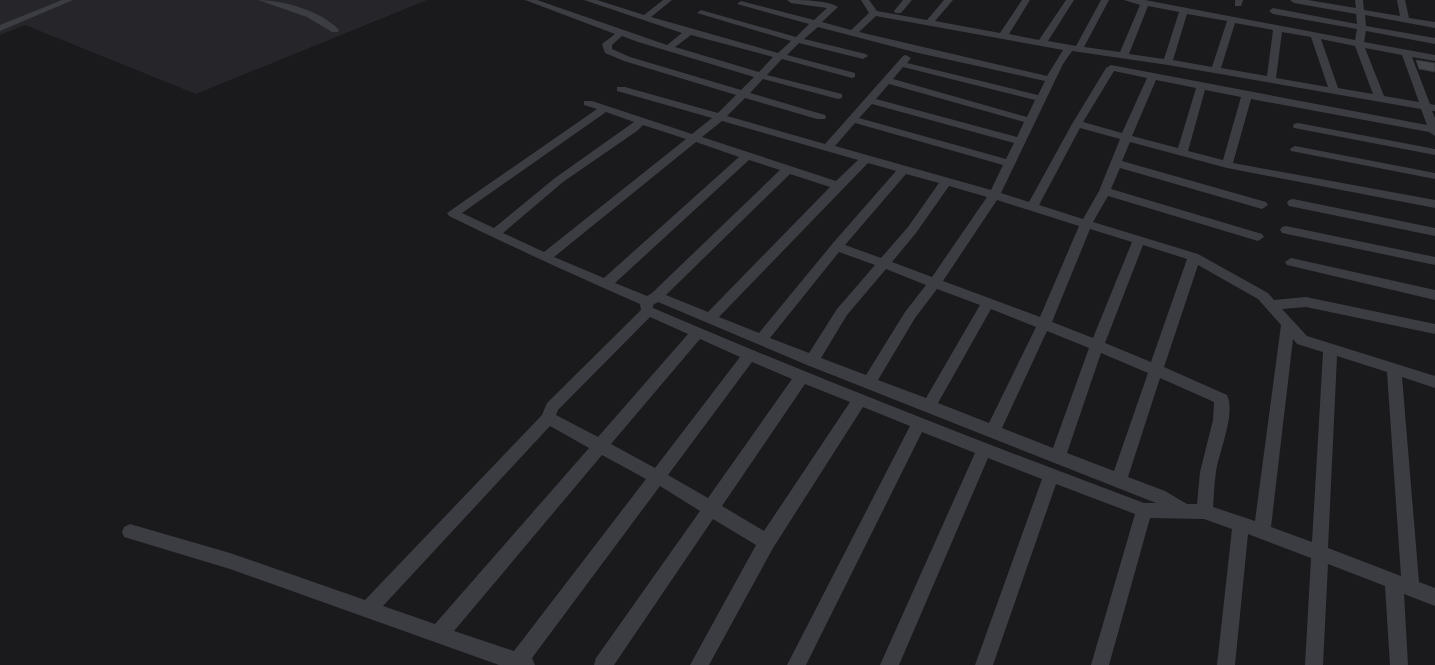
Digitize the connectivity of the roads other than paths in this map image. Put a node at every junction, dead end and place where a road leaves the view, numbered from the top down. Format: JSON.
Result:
{"nodes":[{"id":1,"x":68,"y":0,"type":"edge"},
{"id":2,"x":262,"y":0,"type":"edge"},
{"id":3,"x":529,"y":0,"type":"edge"},
{"id":4,"x":588,"y":0,"type":"edge"},
{"id":5,"x":668,"y":0,"type":"edge"},
{"id":6,"x":791,"y":0,"type":"edge"},
{"id":7,"x":865,"y":0,"type":"edge"},
{"id":8,"x":908,"y":0,"type":"edge"},
{"id":9,"x":949,"y":0,"type":"edge"},
{"id":10,"x":1026,"y":0,"type":"edge"},
{"id":11,"x":1070,"y":0,"type":"edge"},
{"id":12,"x":1105,"y":0,"type":"edge"},
{"id":13,"x":1128,"y":0,"type":"edge"},
{"id":14,"x":1196,"y":0,"type":"edge"},
{"id":15,"x":1294,"y":0,"type":"edge"},
{"id":16,"x":1359,"y":0,"type":"edge"},
{"id":17,"x":1401,"y":0,"type":"edge"},
{"id":18,"x":1322,"y":2,"type":"edge"},
{"id":19,"x":1145,"y":3,"type":"junction"},
{"id":20,"x":1161,"y":3,"type":"edge"},
{"id":21,"x":741,"y":4,"type":"dead end"},
{"id":22,"x":1184,"y":10,"type":"junction"},
{"id":23,"x":898,"y":11,"type":"dead end"},
{"id":24,"x":1194,"y":12,"type":"junction"},
{"id":25,"x":1360,"y":12,"type":"junction"},
{"id":26,"x":700,"y":13,"type":"dead end"},
{"id":27,"x":874,"y":13,"type":"junction"},
{"id":28,"x":644,"y":18,"type":"junction"},
{"id":29,"x":1232,"y":19,"type":"junction"},
{"id":30,"x":1405,"y":20,"type":"junction"},
{"id":31,"x":929,"y":23,"type":"junction"},
{"id":32,"x":814,"y":24,"type":"junction"},
{"id":33,"x":1435,"y":25,"type":"edge"},
{"id":34,"x":1362,"y":27,"type":"junction"},
{"id":35,"x":0,"y":28,"type":"edge"},
{"id":36,"x":1283,"y":29,"type":"junction"},
{"id":37,"x":335,"y":30,"type":"dead end"},
{"id":38,"x":621,"y":32,"type":"junction"},
{"id":39,"x":689,"y":32,"type":"junction"},
{"id":40,"x":853,"y":33,"type":"junction"},
{"id":41,"x":1315,"y":35,"type":"junction"},
{"id":42,"x":1003,"y":36,"type":"junction"},
{"id":43,"x":797,"y":40,"type":"junction"},
{"id":44,"x":1435,"y":41,"type":"edge"},
{"id":45,"x":1042,"y":43,"type":"junction"},
{"id":46,"x":1359,"y":43,"type":"junction"},
{"id":47,"x":669,"y":48,"type":"junction"},
{"id":48,"x":1074,"y":49,"type":"junction"},
{"id":49,"x":914,"y":50,"type":"junction"},
{"id":50,"x":1406,"y":52,"type":"junction"},
{"id":51,"x":1124,"y":55,"type":"junction"},
{"id":52,"x":780,"y":56,"type":"junction"},
{"id":53,"x":863,"y":56,"type":"dead end"},
{"id":54,"x":1435,"y":58,"type":"edge"},
{"id":55,"x":1168,"y":62,"type":"junction"},
{"id":56,"x":901,"y":64,"type":"junction"},
{"id":57,"x":1216,"y":70,"type":"junction"},
{"id":58,"x":852,"y":75,"type":"dead end"},
{"id":59,"x":761,"y":76,"type":"junction"},
{"id":60,"x":1152,"y":78,"type":"junction"},
{"id":61,"x":886,"y":80,"type":"junction"},
{"id":62,"x":1051,"y":80,"type":"junction"},
{"id":63,"x":1271,"y":80,"type":"junction"},
{"id":64,"x":1201,"y":86,"type":"junction"},
{"id":65,"x":621,"y":89,"type":"dead end"},
{"id":66,"x":1334,"y":91,"type":"junction"},
{"id":67,"x":742,"y":93,"type":"junction"},
{"id":68,"x":1247,"y":95,"type":"junction"},
{"id":69,"x":838,"y":96,"type":"dead end"},
{"id":70,"x":1042,"y":98,"type":"junction"},
{"id":71,"x":1380,"y":98,"type":"junction"},
{"id":72,"x":870,"y":100,"type":"junction"},
{"id":73,"x":588,"y":103,"type":"dead end"},
{"id":74,"x":1430,"y":107,"type":"edge"},
{"id":75,"x":604,"y":109,"type":"junction"},
{"id":76,"x":821,"y":117,"type":"dead end"},
{"id":77,"x":718,"y":118,"type":"junction"},
{"id":78,"x":852,"y":119,"type":"junction"},
{"id":79,"x":641,"y":121,"type":"junction"},
{"id":80,"x":1031,"y":121,"type":"junction"},
{"id":81,"x":1077,"y":124,"type":"junction"},
{"id":82,"x":1298,"y":126,"type":"dead end"},
{"id":83,"x":1435,"y":131,"type":"edge"},
{"id":84,"x":1126,"y":137,"type":"junction"},
{"id":85,"x":693,"y":139,"type":"junction"},
{"id":86,"x":1020,"y":142,"type":"junction"},
{"id":87,"x":828,"y":147,"type":"junction"},
{"id":88,"x":1295,"y":149,"type":"dead end"},
{"id":89,"x":1435,"y":152,"type":"edge"},
{"id":90,"x":1182,"y":153,"type":"junction"},
{"id":91,"x":747,"y":156,"type":"junction"},
{"id":92,"x":865,"y":159,"type":"junction"},
{"id":93,"x":1010,"y":163,"type":"junction"},
{"id":94,"x":1116,"y":163,"type":"junction"},
{"id":95,"x":1227,"y":165,"type":"junction"},
{"id":96,"x":788,"y":169,"type":"junction"},
{"id":97,"x":903,"y":170,"type":"junction"},
{"id":98,"x":1435,"y":176,"type":"edge"},
{"id":99,"x":946,"y":182,"type":"junction"},
{"id":100,"x":838,"y":186,"type":"junction"},
{"id":101,"x":1105,"y":191,"type":"junction"},
{"id":102,"x":994,"y":196,"type":"junction"},
{"id":103,"x":1293,"y":202,"type":"dead end"},
{"id":104,"x":1435,"y":204,"type":"edge"},
{"id":105,"x":1262,"y":205,"type":"dead end"},
{"id":106,"x":1032,"y":207,"type":"junction"},
{"id":107,"x":1086,"y":224,"type":"junction"},
{"id":108,"x":1286,"y":230,"type":"dead end"},
{"id":109,"x":1435,"y":232,"type":"edge"},
{"id":110,"x":494,"y":234,"type":"junction"},
{"id":111,"x":1258,"y":237,"type":"dead end"},
{"id":112,"x":1139,"y":240,"type":"junction"},
{"id":113,"x":837,"y":246,"type":"junction"},
{"id":114,"x":1194,"y":257,"type":"junction"},
{"id":115,"x":545,"y":258,"type":"junction"},
{"id":116,"x":1435,"y":261,"type":"edge"},
{"id":117,"x":1291,"y":262,"type":"dead end"},
{"id":118,"x":883,"y":264,"type":"junction"},
{"id":119,"x":935,"y":283,"type":"junction"},
{"id":120,"x":605,"y":285,"type":"junction"},
{"id":121,"x":1435,"y":295,"type":"edge"},
{"id":122,"x":651,"y":303,"type":"junction"},
{"id":123,"x":988,"y":303,"type":"junction"},
{"id":124,"x":1271,"y":305,"type":"junction"},
{"id":125,"x":709,"y":319,"type":"junction"},
{"id":126,"x":1044,"y":324,"type":"junction"},
{"id":127,"x":1288,"y":324,"type":"junction"},
{"id":128,"x":1435,"y":329,"type":"edge"},
{"id":129,"x":697,"y":333,"type":"junction"},
{"id":130,"x":761,"y":340,"type":"junction"},
{"id":131,"x":1098,"y":345,"type":"junction"},
{"id":132,"x":1330,"y":349,"type":"junction"},
{"id":133,"x":749,"y":355,"type":"junction"},
{"id":134,"x":812,"y":361,"type":"junction"},
{"id":135,"x":1394,"y":369,"type":"junction"},
{"id":136,"x":1155,"y":370,"type":"junction"},
{"id":137,"x":802,"y":376,"type":"junction"},
{"id":138,"x":1435,"y":382,"type":"edge"},
{"id":139,"x":869,"y":383,"type":"junction"},
{"id":140,"x":860,"y":400,"type":"junction"},
{"id":141,"x":929,"y":406,"type":"junction"},
{"id":142,"x":548,"y":418,"type":"junction"},
{"id":143,"x":919,"y":423,"type":"junction"},
{"id":144,"x":993,"y":431,"type":"junction"},
{"id":145,"x":601,"y":447,"type":"junction"},
{"id":146,"x":984,"y":450,"type":"junction"},
{"id":147,"x":1058,"y":456,"type":"junction"},
{"id":148,"x":1052,"y":475,"type":"junction"},
{"id":149,"x":656,"y":476,"type":"junction"},
{"id":150,"x":1118,"y":479,"type":"junction"},
{"id":151,"x":712,"y":509,"type":"junction"},
{"id":152,"x":1144,"y":510,"type":"junction"},
{"id":153,"x":1184,"y":511,"type":"junction"},
{"id":154,"x":1204,"y":512,"type":"junction"},
{"id":155,"x":1241,"y":524,"type":"junction"},
{"id":156,"x":1262,"y":531,"type":"junction"},
{"id":157,"x":130,"y":532,"type":"dead end"},
{"id":158,"x":767,"y":542,"type":"junction"},
{"id":159,"x":1319,"y":554,"type":"junction"},
{"id":160,"x":1403,"y":585,"type":"junction"},
{"id":161,"x":1435,"y":597,"type":"edge"},
{"id":162,"x":368,"y":609,"type":"junction"},
{"id":163,"x":439,"y":634,"type":"junction"},
{"id":164,"x":522,"y":664,"type":"edge"},
{"id":165,"x":603,"y":665,"type":"edge"},
{"id":166,"x":698,"y":665,"type":"edge"},
{"id":167,"x":796,"y":665,"type":"edge"},
{"id":168,"x":890,"y":665,"type":"edge"},
{"id":169,"x":984,"y":665,"type":"edge"},
{"id":170,"x":1100,"y":665,"type":"edge"},
{"id":171,"x":1226,"y":665,"type":"edge"},
{"id":172,"x":1314,"y":665,"type":"edge"},
{"id":173,"x":1399,"y":665,"type":"edge"}],
"edges":[{"from":1,"to":35,"type":"street"},
{"from":2,"to":37,"type":"street"},
{"from":3,"to":38,"type":"street"},
{"from":4,"to":28,"type":"street"},
{"from":5,"to":28,"type":"street"},
{"from":6,"to":32,"type":"street"},
{"from":7,"to":27,"type":"street"},
{"from":8,"to":23,"type":"street"},
{"from":9,"to":31,"type":"street"},
{"from":10,"to":42,"type":"street"},
{"from":11,"to":45,"type":"street"},
{"from":12,"to":48,"type":"street"},
{"from":13,"to":19,"type":"street"},
{"from":14,"to":24,"type":"street"},
{"from":15,"to":18,"type":"street"},
{"from":16,"to":25,"type":"street"},
{"from":17,"to":30,"type":"street"},
{"from":18,"to":25,"type":"street"},
{"from":19,"to":20,"type":"street"},
{"from":19,"to":51,"type":"street"},
{"from":20,"to":22,"type":"street"},
{"from":21,"to":32,"type":"street"},
{"from":22,"to":24,"type":"street"},
{"from":22,"to":55,"type":"street"},
{"from":24,"to":29,"type":"street"},
{"from":25,"to":30,"type":"street"},
{"from":25,"to":34,"type":"street"},
{"from":26,"to":43,"type":"street"},
{"from":27,"to":31,"type":"street"},
{"from":27,"to":40,"type":"street"},
{"from":28,"to":39,"type":"street"},
{"from":29,"to":36,"type":"street"},
{"from":29,"to":57,"type":"street"},
{"from":30,"to":33,"type":"street"},
{"from":31,"to":42,"type":"street"},
{"from":32,"to":40,"type":"street"},
{"from":32,"to":43,"type":"street"},
{"from":34,"to":36,"type":"street"},
{"from":34,"to":44,"type":"street"},
{"from":34,"to":46,"type":"street"},
{"from":36,"to":41,"type":"street"},
{"from":36,"to":63,"type":"street"},
{"from":38,"to":47,"type":"street"},
{"from":38,"to":67,"type":"street"},
{"from":39,"to":47,"type":"street"},
{"from":39,"to":52,"type":"street"},
{"from":40,"to":49,"type":"street"},
{"from":41,"to":46,"type":"street"},
{"from":41,"to":66,"type":"street"},
{"from":42,"to":45,"type":"street"},
{"from":43,"to":52,"type":"street"},
{"from":43,"to":53,"type":"street"},
{"from":45,"to":48,"type":"street"},
{"from":46,"to":50,"type":"street"},
{"from":46,"to":71,"type":"street"},
{"from":47,"to":59,"type":"street"},
{"from":48,"to":51,"type":"street"},
{"from":48,"to":62,"type":"street"},
{"from":49,"to":56,"type":"street"},
{"from":49,"to":62,"type":"street"},
{"from":50,"to":54,"type":"street"},
{"from":50,"to":74,"type":"street"},
{"from":51,"to":55,"type":"street"},
{"from":52,"to":58,"type":"street"},
{"from":52,"to":59,"type":"street"},
{"from":55,"to":57,"type":"street"},
{"from":56,"to":61,"type":"street"},
{"from":56,"to":70,"type":"street"},
{"from":57,"to":63,"type":"street"},
{"from":59,"to":67,"type":"street"},
{"from":59,"to":69,"type":"street"},
{"from":60,"to":64,"type":"street"},
{"from":60,"to":81,"type":"street"},
{"from":60,"to":84,"type":"street"},
{"from":61,"to":72,"type":"street"},
{"from":61,"to":80,"type":"street"},
{"from":62,"to":70,"type":"street"},
{"from":63,"to":66,"type":"street"},
{"from":64,"to":68,"type":"street"},
{"from":64,"to":90,"type":"street"},
{"from":65,"to":77,"type":"street"},
{"from":66,"to":71,"type":"street"},
{"from":67,"to":76,"type":"street"},
{"from":67,"to":77,"type":"street"},
{"from":68,"to":83,"type":"street"},
{"from":68,"to":95,"type":"street"},
{"from":70,"to":80,"type":"street"},
{"from":71,"to":74,"type":"street"},
{"from":72,"to":78,"type":"street"},
{"from":72,"to":86,"type":"street"},
{"from":73,"to":75,"type":"street"},
{"from":74,"to":83,"type":"street"},
{"from":75,"to":79,"type":"street"},
{"from":75,"to":110,"type":"street"},
{"from":77,"to":85,"type":"street"},
{"from":77,"to":87,"type":"street"},
{"from":78,"to":87,"type":"street"},
{"from":78,"to":93,"type":"street"},
{"from":79,"to":85,"type":"street"},
{"from":79,"to":110,"type":"street"},
{"from":80,"to":86,"type":"street"},
{"from":81,"to":84,"type":"street"},
{"from":81,"to":106,"type":"street"},
{"from":82,"to":89,"type":"street"},
{"from":84,"to":90,"type":"street"},
{"from":84,"to":94,"type":"street"},
{"from":85,"to":91,"type":"street"},
{"from":85,"to":115,"type":"street"},
{"from":86,"to":93,"type":"street"},
{"from":87,"to":92,"type":"street"},
{"from":88,"to":98,"type":"street"},
{"from":90,"to":95,"type":"street"},
{"from":91,"to":96,"type":"street"},
{"from":91,"to":120,"type":"street"},
{"from":92,"to":97,"type":"street"},
{"from":92,"to":100,"type":"street"},
{"from":93,"to":102,"type":"street"},
{"from":94,"to":101,"type":"street"},
{"from":94,"to":105,"type":"street"},
{"from":95,"to":104,"type":"street"},
{"from":96,"to":100,"type":"street"},
{"from":96,"to":122,"type":"street"},
{"from":97,"to":99,"type":"street"},
{"from":97,"to":113,"type":"street"},
{"from":99,"to":102,"type":"street"},
{"from":99,"to":118,"type":"street"},
{"from":100,"to":125,"type":"street"},
{"from":101,"to":107,"type":"street"},
{"from":101,"to":111,"type":"street"},
{"from":102,"to":106,"type":"street"},
{"from":102,"to":119,"type":"street"},
{"from":103,"to":109,"type":"street"},
{"from":106,"to":107,"type":"street"},
{"from":107,"to":112,"type":"street"},
{"from":107,"to":126,"type":"street"},
{"from":108,"to":116,"type":"street"},
{"from":110,"to":115,"type":"street"},
{"from":112,"to":114,"type":"street"},
{"from":112,"to":131,"type":"street"},
{"from":113,"to":118,"type":"street"},
{"from":113,"to":130,"type":"street"},
{"from":114,"to":124,"type":"street"},
{"from":114,"to":136,"type":"street"},
{"from":115,"to":120,"type":"street"},
{"from":117,"to":121,"type":"street"},
{"from":118,"to":119,"type":"street"},
{"from":118,"to":134,"type":"street"},
{"from":119,"to":123,"type":"street"},
{"from":119,"to":139,"type":"street"},
{"from":120,"to":122,"type":"street"},
{"from":122,"to":125,"type":"street"},
{"from":122,"to":129,"type":"street"},
{"from":122,"to":142,"type":"street"},
{"from":123,"to":126,"type":"street"},
{"from":123,"to":141,"type":"street"},
{"from":124,"to":127,"type":"street"},
{"from":124,"to":128,"type":"street"},
{"from":125,"to":130,"type":"street"},
{"from":126,"to":131,"type":"street"},
{"from":126,"to":144,"type":"street"},
{"from":127,"to":132,"type":"street"},
{"from":127,"to":156,"type":"street"},
{"from":129,"to":133,"type":"street"},
{"from":129,"to":145,"type":"street"},
{"from":130,"to":134,"type":"street"},
{"from":131,"to":136,"type":"street"},
{"from":131,"to":147,"type":"street"},
{"from":132,"to":135,"type":"street"},
{"from":132,"to":159,"type":"street"},
{"from":133,"to":137,"type":"street"},
{"from":133,"to":149,"type":"street"},
{"from":134,"to":139,"type":"street"},
{"from":135,"to":138,"type":"street"},
{"from":135,"to":160,"type":"street"},
{"from":136,"to":150,"type":"street"},
{"from":136,"to":154,"type":"street"},
{"from":137,"to":140,"type":"street"},
{"from":137,"to":151,"type":"street"},
{"from":139,"to":141,"type":"street"},
{"from":140,"to":143,"type":"street"},
{"from":140,"to":158,"type":"street"},
{"from":141,"to":144,"type":"street"},
{"from":142,"to":145,"type":"street"},
{"from":142,"to":162,"type":"street"},
{"from":143,"to":146,"type":"street"},
{"from":143,"to":167,"type":"street"},
{"from":144,"to":147,"type":"street"},
{"from":145,"to":149,"type":"street"},
{"from":145,"to":163,"type":"street"},
{"from":146,"to":148,"type":"street"},
{"from":146,"to":168,"type":"street"},
{"from":147,"to":150,"type":"street"},
{"from":148,"to":152,"type":"street"},
{"from":148,"to":169,"type":"street"},
{"from":149,"to":151,"type":"street"},
{"from":149,"to":164,"type":"street"},
{"from":150,"to":153,"type":"street"},
{"from":151,"to":158,"type":"street"},
{"from":151,"to":165,"type":"street"},
{"from":152,"to":153,"type":"street"},
{"from":152,"to":170,"type":"street"},
{"from":153,"to":154,"type":"street"},
{"from":154,"to":155,"type":"street"},
{"from":155,"to":156,"type":"street"},
{"from":155,"to":171,"type":"street"},
{"from":156,"to":159,"type":"street"},
{"from":157,"to":162,"type":"street"},
{"from":158,"to":166,"type":"street"},
{"from":159,"to":160,"type":"street"},
{"from":159,"to":172,"type":"street"},
{"from":160,"to":161,"type":"street"},
{"from":160,"to":173,"type":"street"},
{"from":162,"to":163,"type":"street"},
{"from":163,"to":164,"type":"street"}]}
